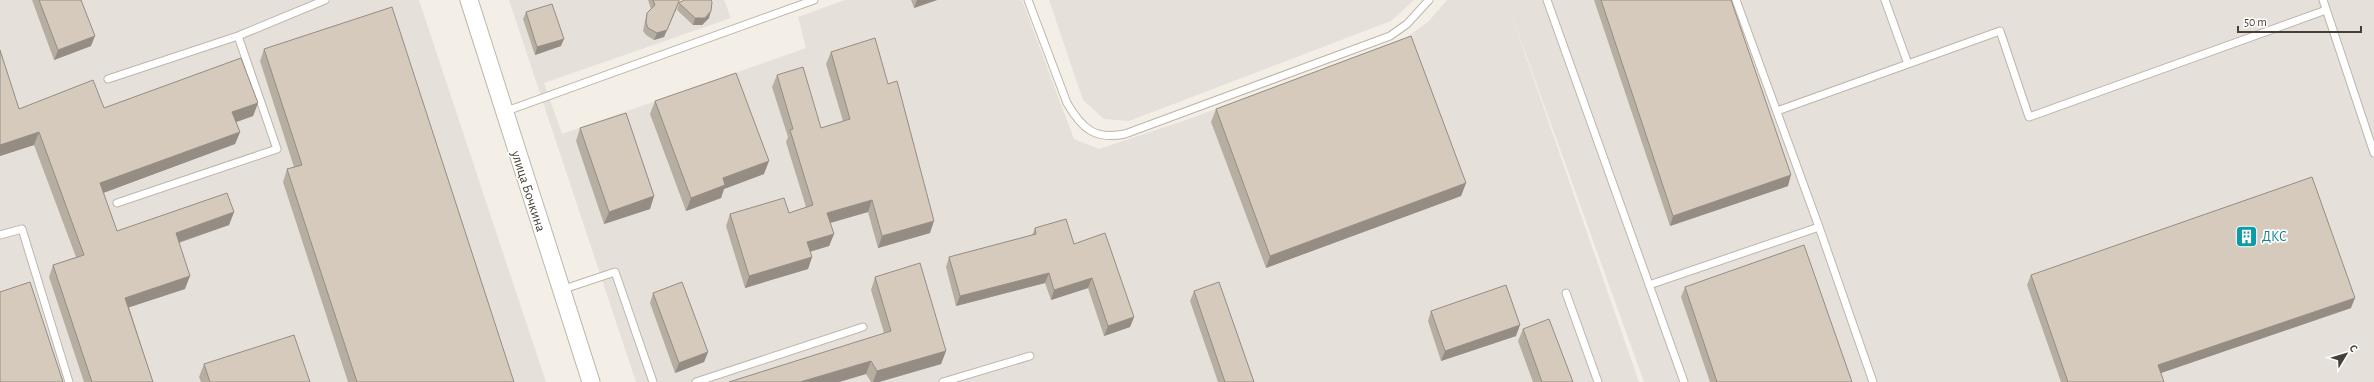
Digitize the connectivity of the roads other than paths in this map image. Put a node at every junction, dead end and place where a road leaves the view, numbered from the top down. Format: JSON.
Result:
{"nodes":[{"id":1,"x":325,"y":0,"type":"edge"},
{"id":2,"x":469,"y":0,"type":"edge"},
{"id":3,"x":814,"y":0,"type":"edge"},
{"id":4,"x":1028,"y":0,"type":"edge"},
{"id":5,"x":1429,"y":0,"type":"edge"},
{"id":6,"x":1547,"y":0,"type":"edge"},
{"id":7,"x":1736,"y":0,"type":"edge"},
{"id":8,"x":1885,"y":0,"type":"edge"},
{"id":9,"x":2323,"y":0,"type":"edge"},
{"id":10,"x":2326,"y":10,"type":"junction"},
{"id":11,"x":238,"y":36,"type":"junction"},
{"id":12,"x":1908,"y":64,"type":"junction"},
{"id":13,"x":108,"y":79,"type":"dead end"},
{"id":14,"x":1777,"y":111,"type":"junction"},
{"id":15,"x":504,"y":112,"type":"junction"},
{"id":16,"x":2374,"y":152,"type":"edge"},
{"id":17,"x":117,"y":203,"type":"dead end"},
{"id":18,"x":1819,"y":226,"type":"junction"},
{"id":19,"x":0,"y":235,"type":"edge"},
{"id":20,"x":1649,"y":285,"type":"junction"},
{"id":21,"x":561,"y":290,"type":"junction"},
{"id":22,"x":1566,"y":293,"type":"dead end"},
{"id":23,"x":863,"y":327,"type":"dead end"},
{"id":24,"x":1030,"y":356,"type":"dead end"},
{"id":25,"x":70,"y":382,"type":"edge"},
{"id":26,"x":591,"y":382,"type":"edge"},
{"id":27,"x":652,"y":382,"type":"edge"},
{"id":28,"x":696,"y":382,"type":"edge"},
{"id":29,"x":943,"y":382,"type":"edge"},
{"id":30,"x":1598,"y":382,"type":"edge"},
{"id":31,"x":1684,"y":382,"type":"edge"},
{"id":32,"x":1873,"y":382,"type":"edge"}],
"edges":[{"from":1,"to":11,"type":"lane"},
{"from":2,"to":15,"type":"street","name":"улица Бочкина"},
{"from":3,"to":15,"type":"lane"},
{"from":4,"to":5,"type":"lane"},
{"from":6,"to":20,"type":"lane"},
{"from":7,"to":14,"type":"lane"},
{"from":8,"to":12,"type":"lane"},
{"from":9,"to":10,"type":"lane"},
{"from":10,"to":12,"type":"lane"},
{"from":10,"to":16,"type":"lane"},
{"from":11,"to":13,"type":"lane"},
{"from":11,"to":17,"type":"lane"},
{"from":12,"to":14,"type":"lane"},
{"from":14,"to":18,"type":"lane"},
{"from":15,"to":21,"type":"street","name":"улица Бочкина"},
{"from":18,"to":20,"type":"lane"},
{"from":18,"to":32,"type":"lane"},
{"from":19,"to":25,"type":"lane"},
{"from":20,"to":31,"type":"lane"},
{"from":21,"to":26,"type":"street","name":"улица Бочкина"},
{"from":21,"to":27,"type":"lane"},
{"from":22,"to":30,"type":"lane"},
{"from":23,"to":28,"type":"lane"},
{"from":24,"to":29,"type":"lane"}]}
